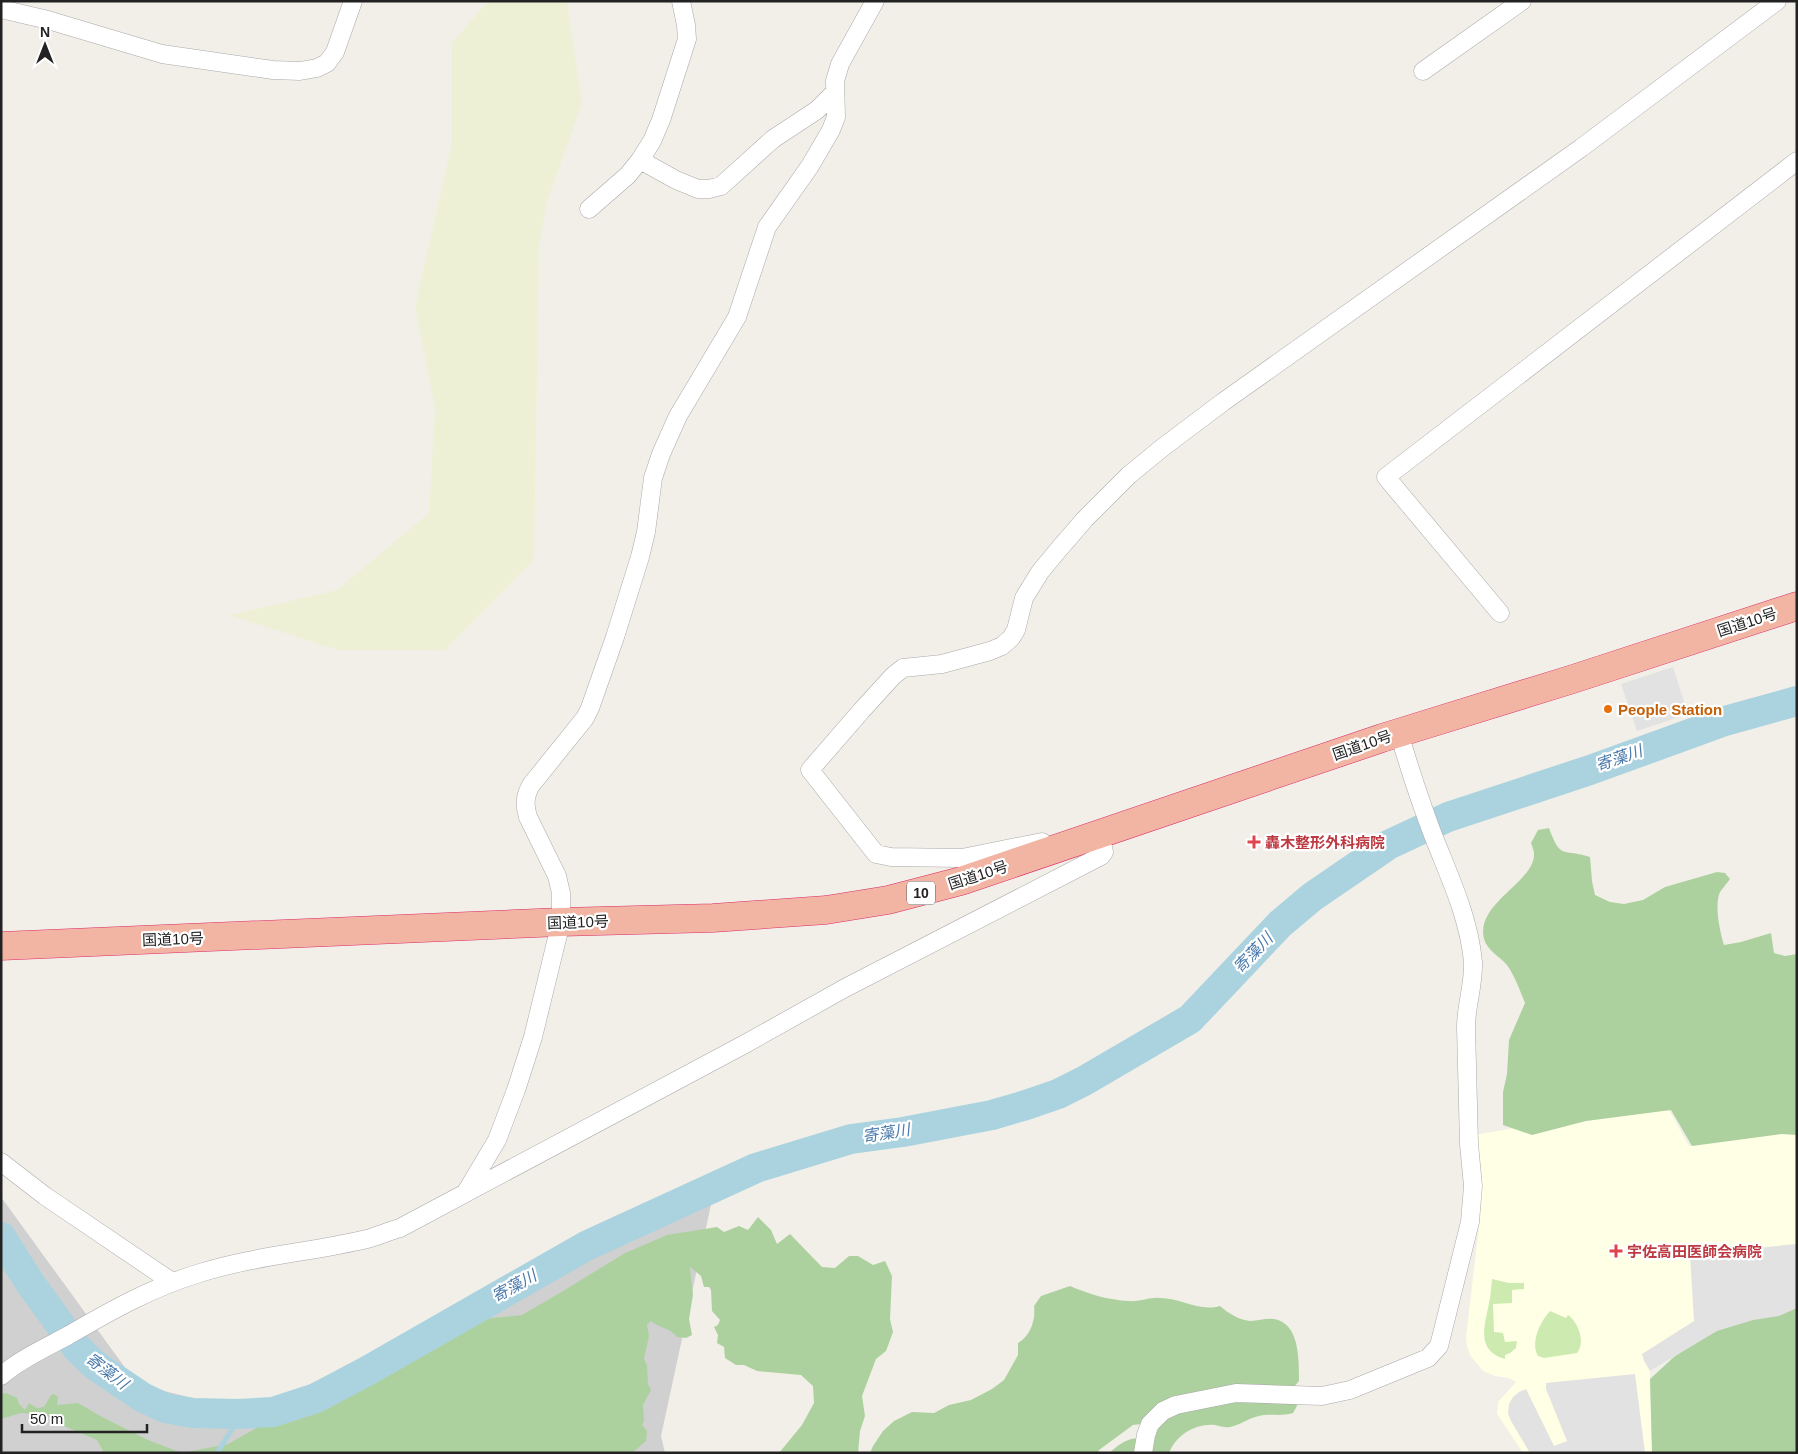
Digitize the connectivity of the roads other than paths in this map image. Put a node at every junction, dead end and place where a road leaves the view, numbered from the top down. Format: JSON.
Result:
{"nodes":[{"id":1,"x":353,"y":1,"type":"edge"},
{"id":2,"x":681,"y":1,"type":"edge"},
{"id":3,"x":875,"y":1,"type":"edge"},
{"id":4,"x":1522,"y":1,"type":"edge"},
{"id":5,"x":1777,"y":1,"type":"edge"},
{"id":6,"x":1,"y":9,"type":"edge"},
{"id":7,"x":1423,"y":71,"type":"dead end"},
{"id":8,"x":835,"y":92,"type":"junction"},
{"id":9,"x":640,"y":160,"type":"junction"},
{"id":10,"x":1797,"y":161,"type":"edge"},
{"id":11,"x":589,"y":209,"type":"dead end"},
{"id":12,"x":1797,"y":606,"type":"edge"},
{"id":13,"x":1500,"y":613,"type":"dead end"},
{"id":14,"x":1399,"y":733,"type":"junction"},
{"id":15,"x":1100,"y":834,"type":"junction"},
{"id":16,"x":561,"y":922,"type":"junction"},
{"id":17,"x":1,"y":946,"type":"edge"},
{"id":18,"x":1,"y":1162,"type":"edge"},
{"id":19,"x":466,"y":1192,"type":"junction"},
{"id":20,"x":172,"y":1282,"type":"junction"},
{"id":21,"x":1,"y":1376,"type":"edge"},
{"id":22,"x":1143,"y":1453,"type":"edge"}],
"edges":[{"from":1,"to":6,"type":"street"},
{"from":2,"to":9,"type":"street"},
{"from":3,"to":8,"type":"street"},
{"from":4,"to":7,"type":"street"},
{"from":5,"to":15,"type":"street"},
{"from":8,"to":9,"type":"street"},
{"from":8,"to":16,"type":"street"},
{"from":9,"to":11,"type":"street"},
{"from":10,"to":13,"type":"street"},
{"from":12,"to":14,"type":"highway","name":"国道10号","number":"10"},
{"from":14,"to":15,"type":"highway","name":"国道10号","number":"10"},
{"from":14,"to":22,"type":"street"},
{"from":15,"to":16,"type":"highway","name":"国道10号","number":"10"},
{"from":15,"to":19,"type":"street"},
{"from":16,"to":17,"type":"highway","name":"国道10号","number":"10"},
{"from":16,"to":19,"type":"street"},
{"from":18,"to":20,"type":"street"},
{"from":19,"to":20,"type":"street"},
{"from":20,"to":21,"type":"street"}]}
